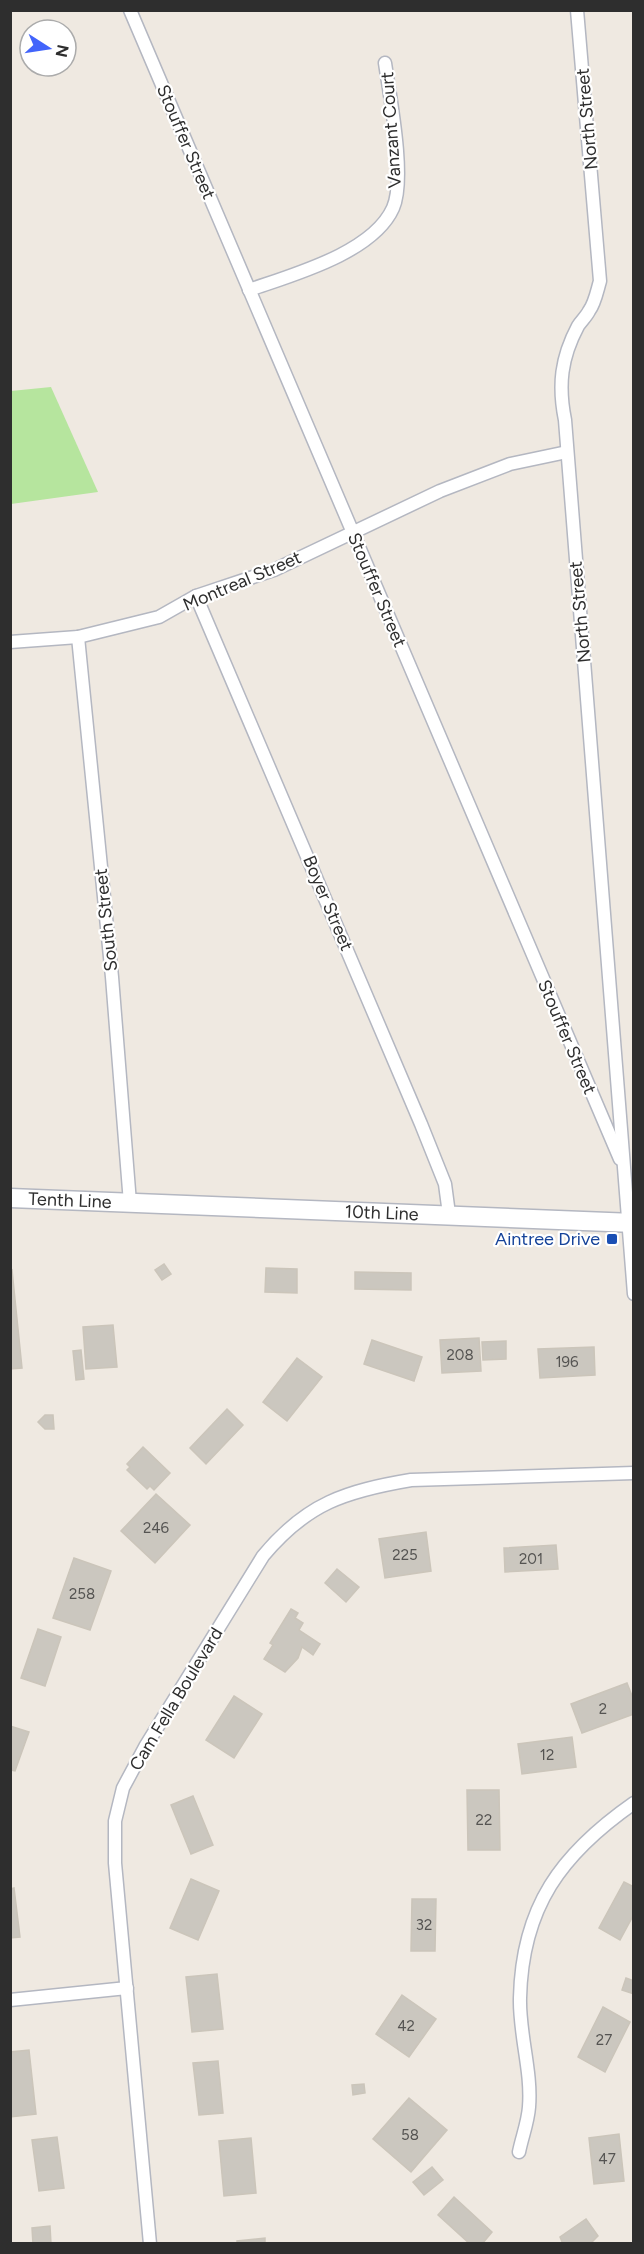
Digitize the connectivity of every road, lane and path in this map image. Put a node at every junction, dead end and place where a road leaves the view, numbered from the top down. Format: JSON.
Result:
{"nodes":[{"id":1,"x":130,"y":10,"type":"edge"},
{"id":2,"x":578,"y":10,"type":"edge"},
{"id":3,"x":386,"y":63,"type":"dead end"},
{"id":4,"x":249,"y":290,"type":"junction"},
{"id":5,"x":567,"y":452,"type":"junction"},
{"id":6,"x":352,"y":531,"type":"junction"},
{"id":7,"x":196,"y":596,"type":"junction"},
{"id":8,"x":78,"y":637,"type":"junction"},
{"id":9,"x":10,"y":642,"type":"edge"},
{"id":10,"x":624,"y":1168,"type":"junction"},
{"id":11,"x":10,"y":1198,"type":"edge"},
{"id":12,"x":130,"y":1203,"type":"junction"},
{"id":13,"x":449,"y":1214,"type":"junction"},
{"id":14,"x":631,"y":1222,"type":"edge"},
{"id":15,"x":633,"y":1294,"type":"edge"},
{"id":16,"x":633,"y":1473,"type":"edge"},
{"id":17,"x":633,"y":1803,"type":"edge"},
{"id":18,"x":127,"y":1988,"type":"junction"},
{"id":19,"x":10,"y":2000,"type":"edge"},
{"id":20,"x":519,"y":2152,"type":"dead end"},
{"id":21,"x":150,"y":2244,"type":"edge"}],
"edges":[{"from":1,"to":4,"type":"street","name":"Stouffer Street"},
{"from":2,"to":5,"type":"street","name":"North Street"},
{"from":3,"to":4,"type":"street","name":"Vanzant Court"},
{"from":4,"to":6,"type":"street","name":"Stouffer Street"},
{"from":5,"to":6,"type":"street","name":"Montreal Street"},
{"from":5,"to":10,"type":"street","name":"North Street"},
{"from":6,"to":7,"type":"street","name":"Montreal Street"},
{"from":6,"to":10,"type":"street","name":"Stouffer Street"},
{"from":7,"to":8,"type":"street","name":"Montreal Street"},
{"from":7,"to":13,"type":"street","name":"Boyer Street"},
{"from":8,"to":9,"type":"street","name":"Montreal Street"},
{"from":8,"to":12,"type":"street","name":"South Street"},
{"from":10,"to":14,"type":"street","name":"North Street"},
{"from":11,"to":12,"type":"main road","name":"Tenth Line"},
{"from":12,"to":13,"type":"main road","name":"10th Line"},
{"from":13,"to":14,"type":"main road","name":"10th Line"},
{"from":14,"to":15,"type":"street"},
{"from":16,"to":18,"type":"street","name":"Cam Fella Boulevard"},
{"from":17,"to":20,"type":"street"},
{"from":18,"to":19,"type":"street"},
{"from":18,"to":21,"type":"street","name":"Cam Fella Boulevard"}]}
